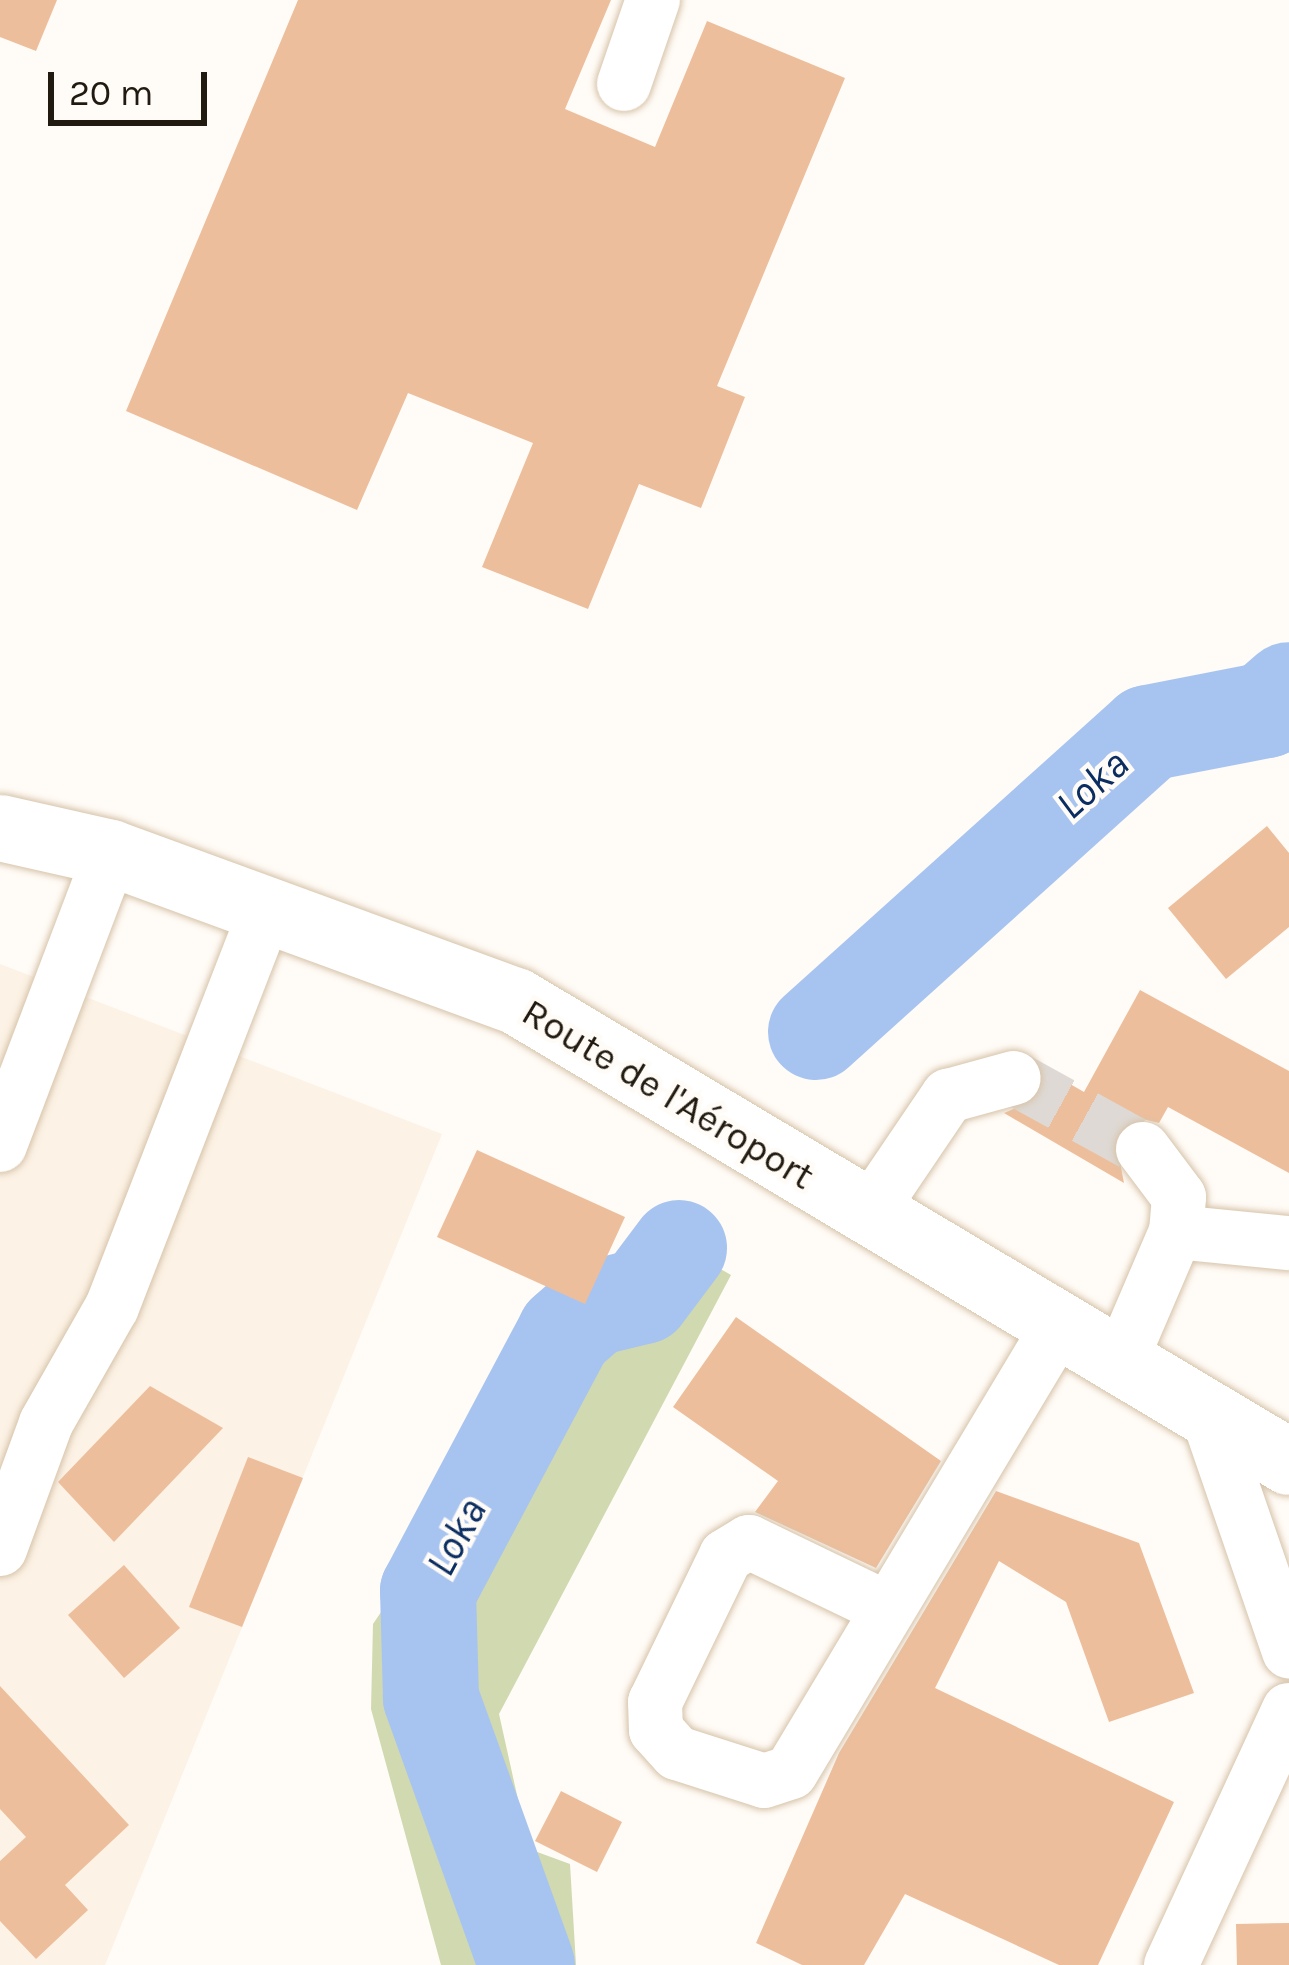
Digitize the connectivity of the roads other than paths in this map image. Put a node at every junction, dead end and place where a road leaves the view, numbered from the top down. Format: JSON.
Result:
{"nodes":[{"id":1,"x":653,"y":0,"type":"edge"},
{"id":2,"x":624,"y":84,"type":"dead end"},
{"id":3,"x":0,"y":829,"type":"edge"},
{"id":4,"x":111,"y":853,"type":"junction"},
{"id":5,"x":267,"y":908,"type":"junction"},
{"id":6,"x":1014,"y":1078,"type":"tunnel mouth"},
{"id":7,"x":0,"y":1144,"type":"edge"},
{"id":8,"x":1143,"y":1149,"type":"tunnel mouth"},
{"id":9,"x":868,"y":1214,"type":"junction"},
{"id":10,"x":1176,"y":1232,"type":"junction"},
{"id":11,"x":1289,"y":1243,"type":"edge"},
{"id":12,"x":1056,"y":1330,"type":"junction"},
{"id":13,"x":1118,"y":1367,"type":"junction"},
{"id":14,"x":1208,"y":1415,"type":"junction"},
{"id":15,"x":1289,"y":1462,"type":"edge"},
{"id":16,"x":0,"y":1549,"type":"edge"},
{"id":17,"x":884,"y":1606,"type":"junction"},
{"id":18,"x":1287,"y":1641,"type":"edge"},
{"id":19,"x":1289,"y":1710,"type":"edge"},
{"id":20,"x":1171,"y":1965,"type":"edge"}],
"edges":[{"from":1,"to":2,"type":"street"},
{"from":3,"to":4,"type":"main road","name":"Route de l'Aéroport"},
{"from":4,"to":5,"type":"main road","name":"Route de l'Aéroport"},
{"from":4,"to":7,"type":"street"},
{"from":5,"to":9,"type":"main road","name":"Route de l'Aéroport"},
{"from":5,"to":16,"type":"street"},
{"from":6,"to":9,"type":"street"},
{"from":8,"to":10,"type":"street"},
{"from":9,"to":12,"type":"main road","name":"Route de l'Aéroport"},
{"from":10,"to":11,"type":"street"},
{"from":10,"to":13,"type":"street"},
{"from":12,"to":13,"type":"main road","name":"Route de l'Aéroport"},
{"from":12,"to":17,"type":"street"},
{"from":13,"to":14,"type":"main road","name":"Route de l'Aéroport"},
{"from":14,"to":15,"type":"main road","name":"Route de l'Aéroport"},
{"from":14,"to":18,"type":"street"},
{"from":17,"to":17,"type":"street"},
{"from":19,"to":20,"type":"street"}]}
